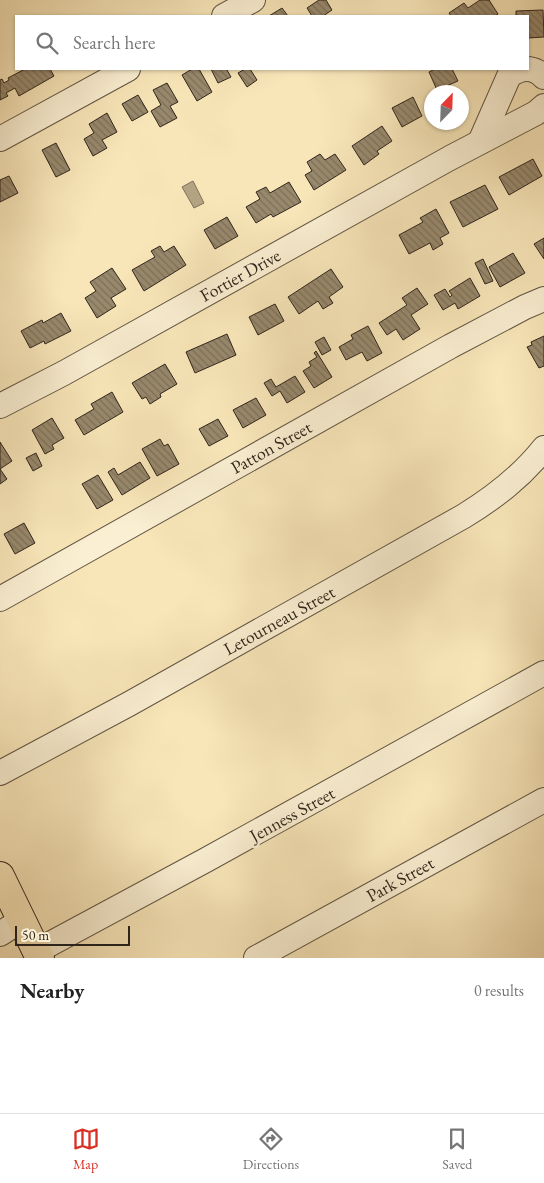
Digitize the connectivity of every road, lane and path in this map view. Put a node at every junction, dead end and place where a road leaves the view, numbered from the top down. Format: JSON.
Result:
{"nodes":[{"id":1,"x":253,"y":0,"type":"edge"},
{"id":2,"x":226,"y":15,"type":"edge"},
{"id":3,"x":529,"y":69,"type":"edge"},
{"id":4,"x":126,"y":70,"type":"edge"},
{"id":5,"x":522,"y":70,"type":"edge"},
{"id":6,"x":544,"y":77,"type":"edge"},
{"id":7,"x":544,"y":106,"type":"edge"},
{"id":8,"x":0,"y":139,"type":"edge"},
{"id":9,"x":480,"y":142,"type":"junction"},
{"id":10,"x":544,"y":299,"type":"edge"},
{"id":11,"x":0,"y":406,"type":"edge"},
{"id":12,"x":544,"y":448,"type":"edge"},
{"id":13,"x":0,"y":599,"type":"edge"},
{"id":14,"x":544,"y":673,"type":"edge"},
{"id":15,"x":0,"y":773,"type":"edge"},
{"id":16,"x":544,"y":800,"type":"edge"},
{"id":17,"x":0,"y":876,"type":"edge"},
{"id":18,"x":22,"y":920,"type":"junction"},
{"id":19,"x":0,"y":934,"type":"edge"},
{"id":20,"x":39,"y":954,"type":"edge"},
{"id":21,"x":256,"y":958,"type":"edge"}],
"edges":[{"from":1,"to":2,"type":"street"},
{"from":3,"to":6,"type":"street"},
{"from":4,"to":8,"type":"street"},
{"from":5,"to":9,"type":"street"},
{"from":7,"to":9,"type":"street","name":"Fortier Drive"},
{"from":9,"to":11,"type":"street","name":"Fortier Drive"},
{"from":10,"to":13,"type":"street","name":"Patton Street"},
{"from":12,"to":15,"type":"street","name":"Letourneau Street"},
{"from":14,"to":20,"type":"street","name":"Jenness Street"},
{"from":16,"to":21,"type":"street","name":"Park Street"},
{"from":17,"to":18,"type":"main road"},
{"from":18,"to":19,"type":"street"},
{"from":18,"to":20,"type":"main road"}]}
